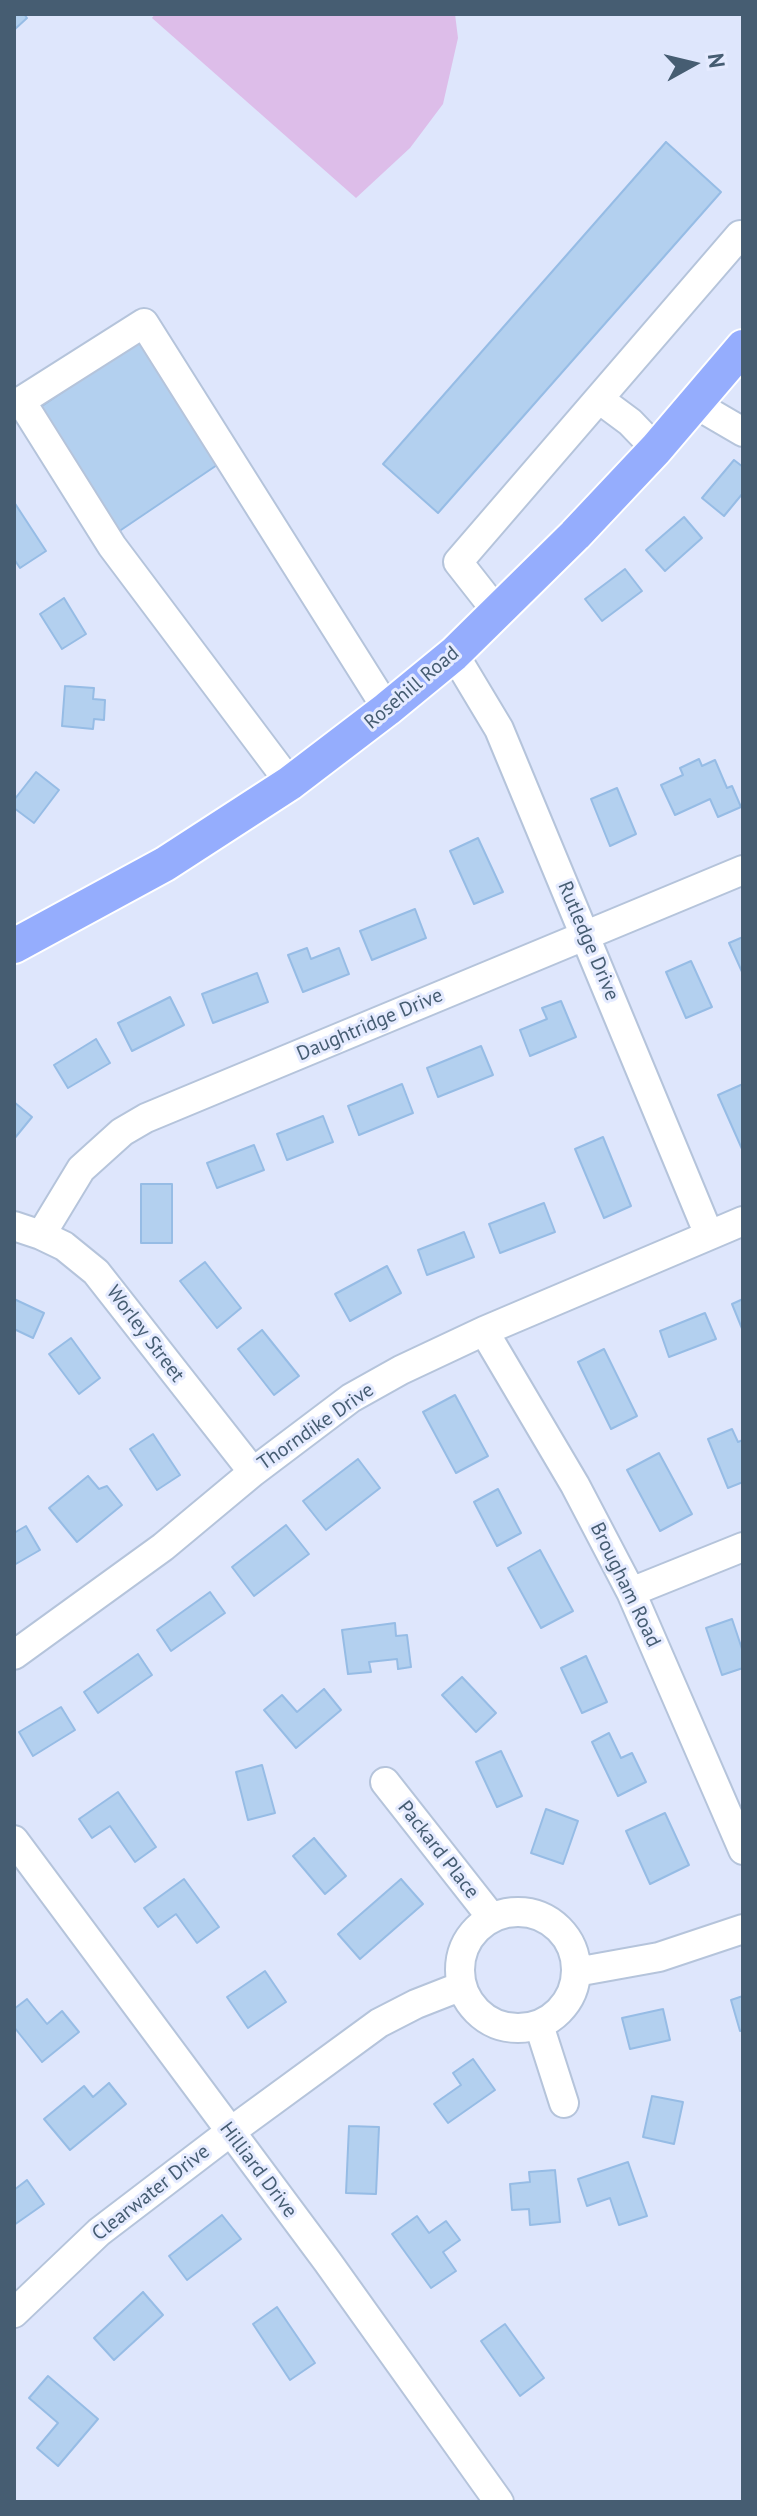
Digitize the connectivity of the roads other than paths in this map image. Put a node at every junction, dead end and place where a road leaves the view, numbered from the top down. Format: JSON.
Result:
{"nodes":[{"id":1,"x":742,"y":234,"type":"edge"},
{"id":2,"x":743,"y":347,"type":"edge"},
{"id":3,"x":599,"y":399,"type":"junction"},
{"id":4,"x":695,"y":404,"type":"junction"},
{"id":5,"x":743,"y":432,"type":"edge"},
{"id":6,"x":656,"y":449,"type":"junction"},
{"id":7,"x":498,"y":613,"type":"junction"},
{"id":8,"x":454,"y":654,"type":"junction"},
{"id":9,"x":387,"y":709,"type":"junction"},
{"id":10,"x":290,"y":783,"type":"junction"},
{"id":11,"x":743,"y":870,"type":"edge"},
{"id":12,"x":586,"y":935,"type":"junction"},
{"id":13,"x":14,"y":946,"type":"edge"},
{"id":14,"x":743,"y":1221,"type":"edge"},
{"id":15,"x":27,"y":1231,"type":"edge"},
{"id":16,"x":709,"y":1235,"type":"junction"},
{"id":17,"x":484,"y":1331,"type":"junction"},
{"id":18,"x":253,"y":1472,"type":"junction"},
{"id":19,"x":743,"y":1547,"type":"edge"},
{"id":20,"x":631,"y":1592,"type":"junction"},
{"id":21,"x":14,"y":1655,"type":"edge"},
{"id":22,"x":385,"y":1782,"type":"dead end"},
{"id":23,"x":14,"y":1840,"type":"edge"},
{"id":24,"x":743,"y":1850,"type":"edge"},
{"id":25,"x":492,"y":1918,"type":"junction"},
{"id":26,"x":743,"y":1929,"type":"edge"},
{"id":27,"x":576,"y":1972,"type":"junction"},
{"id":28,"x":462,"y":1986,"type":"junction"},
{"id":29,"x":539,"y":2025,"type":"junction"},
{"id":30,"x":564,"y":2103,"type":"dead end"},
{"id":31,"x":230,"y":2132,"type":"junction"},
{"id":32,"x":14,"y":2313,"type":"edge"},
{"id":33,"x":499,"y":2502,"type":"edge"}],
"edges":[{"from":1,"to":3,"type":"street"},
{"from":2,"to":4,"type":"main road","name":"Rosehill Road"},
{"from":3,"to":6,"type":"street"},
{"from":3,"to":7,"type":"street"},
{"from":4,"to":5,"type":"street"},
{"from":4,"to":6,"type":"main road","name":"Rosehill Road"},
{"from":6,"to":7,"type":"main road","name":"Rosehill Road"},
{"from":7,"to":8,"type":"main road","name":"Rosehill Road"},
{"from":8,"to":9,"type":"main road","name":"Rosehill Road"},
{"from":8,"to":12,"type":"street","name":"Rutledge Drive"},
{"from":9,"to":10,"type":"main road","name":"Rosehill Road"},
{"from":9,"to":10,"type":"street"},
{"from":10,"to":13,"type":"main road","name":"Rosehill Road"},
{"from":11,"to":12,"type":"street","name":"Daughtridge Drive"},
{"from":12,"to":15,"type":"street","name":"Daughtridge Drive"},
{"from":12,"to":16,"type":"street","name":"Rutledge Drive"},
{"from":14,"to":16,"type":"street","name":"Thorndike Drive"},
{"from":15,"to":18,"type":"street","name":"Worley Street"},
{"from":16,"to":17,"type":"street","name":"Thorndike Drive"},
{"from":17,"to":18,"type":"street","name":"Thorndike Drive"},
{"from":17,"to":20,"type":"street","name":"Brougham Road"},
{"from":18,"to":21,"type":"street","name":"Thorndike Drive"},
{"from":19,"to":20,"type":"street"},
{"from":20,"to":24,"type":"street","name":"Brougham Road"},
{"from":22,"to":25,"type":"street","name":"Packard Place"},
{"from":23,"to":31,"type":"street","name":"Hilliard Drive"},
{"from":25,"to":27,"type":"street"},
{"from":25,"to":28,"type":"street"},
{"from":26,"to":27,"type":"street"},
{"from":27,"to":29,"type":"street"},
{"from":28,"to":29,"type":"street"},
{"from":28,"to":31,"type":"street","name":"Clearwater Drive"},
{"from":29,"to":30,"type":"street"},
{"from":31,"to":32,"type":"street","name":"Clearwater Drive"},
{"from":31,"to":33,"type":"street","name":"Hilliard Drive"}]}
